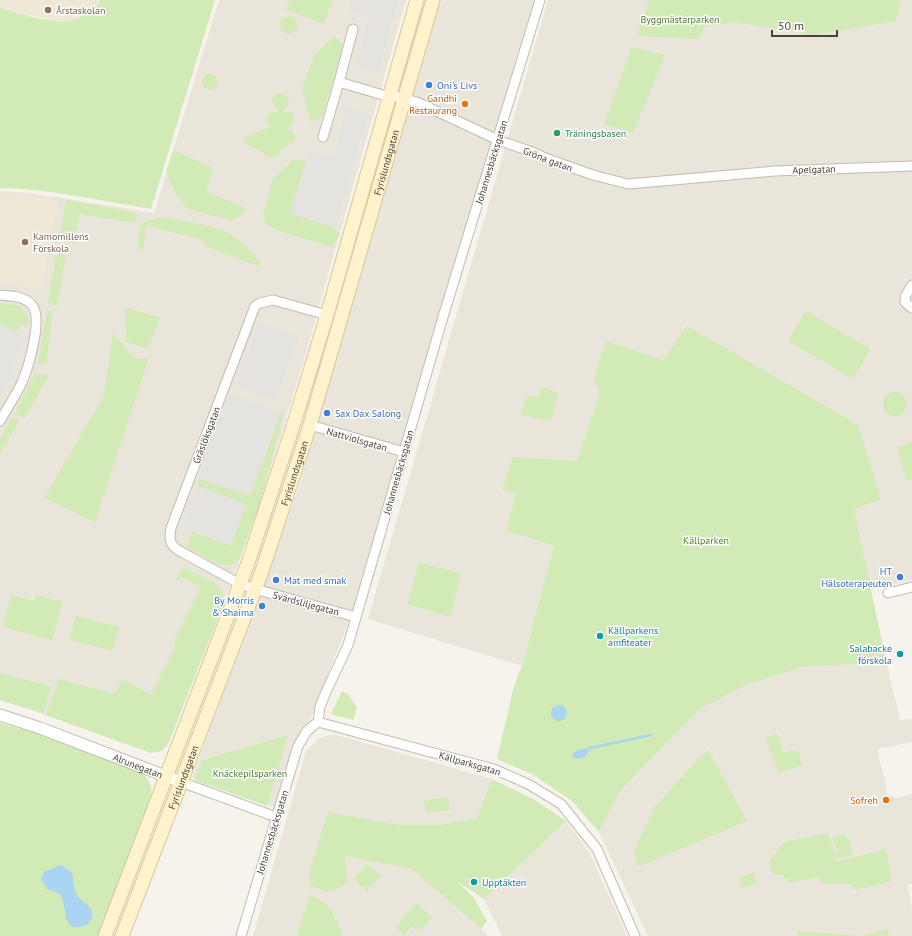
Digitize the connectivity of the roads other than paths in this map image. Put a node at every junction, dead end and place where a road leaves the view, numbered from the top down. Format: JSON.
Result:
{"nodes":[{"id":1,"x":417,"y":0,"type":"edge"},
{"id":2,"x":433,"y":0,"type":"edge"},
{"id":3,"x":540,"y":0,"type":"edge"},
{"id":4,"x":353,"y":29,"type":"dead end"},
{"id":5,"x":339,"y":82,"type":"junction"},
{"id":6,"x":389,"y":95,"type":"junction"},
{"id":7,"x":405,"y":98,"type":"junction"},
{"id":8,"x":323,"y":137,"type":"dead end"},
{"id":9,"x":498,"y":140,"type":"junction"},
{"id":10,"x":912,"y":166,"type":"edge"},
{"id":11,"x":716,"y":175,"type":"joint"},
{"id":12,"x":912,"y":285,"type":"edge"},
{"id":13,"x":0,"y":295,"type":"edge"},
{"id":14,"x":909,"y":307,"type":"edge"},
{"id":15,"x":327,"y":315,"type":"junction"},
{"id":16,"x":0,"y":421,"type":"edge"},
{"id":17,"x":310,"y":425,"type":"junction"},
{"id":18,"x":404,"y":452,"type":"junction"},
{"id":19,"x":240,"y":584,"type":"junction"},
{"id":20,"x":912,"y":587,"type":"edge"},
{"id":21,"x":256,"y":589,"type":"junction"},
{"id":22,"x":888,"y":593,"type":"dead end"},
{"id":23,"x":356,"y":617,"type":"junction"},
{"id":24,"x":0,"y":715,"type":"edge"},
{"id":25,"x":318,"y":722,"type":"junction"},
{"id":26,"x":167,"y":776,"type":"junction"},
{"id":27,"x":181,"y":782,"type":"junction"},
{"id":28,"x":276,"y":817,"type":"junction"},
{"id":29,"x":105,"y":936,"type":"edge"},
{"id":30,"x":122,"y":936,"type":"edge"},
{"id":31,"x":241,"y":936,"type":"edge"},
{"id":32,"x":635,"y":936,"type":"edge"}],
"edges":[{"from":1,"to":6,"type":"main road","name":"Fyrislundsgatan"},
{"from":2,"to":7,"type":"main road","name":"Fyrislundsgatan"},
{"from":3,"to":9,"type":"street","name":"Johannesbäcksgatan"},
{"from":4,"to":5,"type":"street"},
{"from":5,"to":6,"type":"street"},
{"from":5,"to":8,"type":"street"},
{"from":6,"to":7,"type":"street","name":"Gröna gatan"},
{"from":6,"to":15,"type":"main road","name":"Fyrislundsgatan"},
{"from":7,"to":9,"type":"street","name":"Gröna gatan"},
{"from":7,"to":17,"type":"main road","name":"Fyrislundsgatan"},
{"from":9,"to":11,"type":"street","name":"Gröna gatan"},
{"from":9,"to":18,"type":"street","name":"Johannesbäcksgatan"},
{"from":10,"to":11,"type":"street","name":"Apelgatan"},
{"from":12,"to":14,"type":"street"},
{"from":13,"to":16,"type":"street"},
{"from":15,"to":19,"type":"main road","name":"Fyrislundsgatan"},
{"from":15,"to":19,"type":"street","name":"Gräslöksgatan"},
{"from":17,"to":18,"type":"street","name":"Nattviolsgatan"},
{"from":17,"to":21,"type":"main road","name":"Fyrislundsgatan"},
{"from":18,"to":23,"type":"street","name":"Johannesbäcksgatan"},
{"from":19,"to":21,"type":"street","name":"Gräslöksgatan"},
{"from":19,"to":26,"type":"main road","name":"Fyrislundsgatan"},
{"from":20,"to":22,"type":"street"},
{"from":21,"to":23,"type":"street","name":"Svärdsliljegatan"},
{"from":21,"to":27,"type":"main road","name":"Fyrislundsgatan"},
{"from":23,"to":25,"type":"street","name":"Johannesbäcksgatan"},
{"from":24,"to":26,"type":"street","name":"Alrunegatan"},
{"from":25,"to":28,"type":"street","name":"Johannesbäcksgatan"},
{"from":25,"to":32,"type":"street","name":"Källparksgatan"},
{"from":26,"to":27,"type":"street","name":"Alrunegatan"},
{"from":26,"to":29,"type":"main road","name":"Fyrislundsgatan"},
{"from":27,"to":28,"type":"street","name":"Alrunegatan"},
{"from":27,"to":30,"type":"main road","name":"Fyrislundsgatan"},
{"from":28,"to":31,"type":"street","name":"Johannesbäcksgatan"}]}
